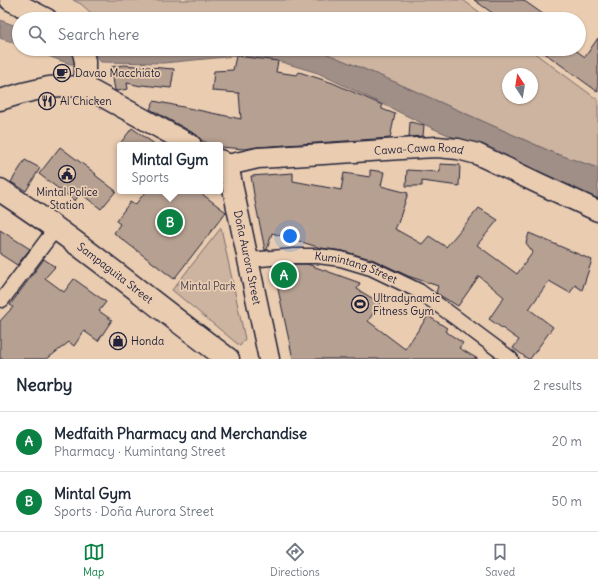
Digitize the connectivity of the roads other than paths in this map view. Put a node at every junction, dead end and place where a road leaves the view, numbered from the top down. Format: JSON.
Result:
{"nodes":[{"id":1,"x":10,"y":0,"type":"edge"},
{"id":2,"x":33,"y":12,"type":"edge"},
{"id":3,"x":84,"y":56,"type":"edge"},
{"id":4,"x":85,"y":87,"type":"junction"},
{"id":5,"x":0,"y":100,"type":"edge"},
{"id":6,"x":186,"y":142,"type":"edge"},
{"id":7,"x":224,"y":163,"type":"edge"},
{"id":8,"x":0,"y":190,"type":"edge"},
{"id":9,"x":598,"y":210,"type":"edge"},
{"id":10,"x":56,"y":228,"type":"junction"},
{"id":11,"x":249,"y":260,"type":"junction"},
{"id":12,"x":2,"y":300,"type":"dead end"},
{"id":13,"x":228,"y":359,"type":"edge"},
{"id":14,"x":269,"y":359,"type":"edge"},
{"id":15,"x":511,"y":359,"type":"edge"}],
"edges":[{"from":1,"to":2,"type":"street"},
{"from":3,"to":4,"type":"street"},
{"from":4,"to":5,"type":"street"},
{"from":4,"to":6,"type":"street"},
{"from":7,"to":9,"type":"street","name":"Cawa-Cawa Road"},
{"from":7,"to":11,"type":"street","name":"Doña Aurora Street"},
{"from":8,"to":10,"type":"highway","name":"Sampaguita Street"},
{"from":10,"to":12,"type":"street"},
{"from":10,"to":13,"type":"highway","name":"Sampaguita Street"},
{"from":11,"to":14,"type":"street","name":"Doña Aurora Street"},
{"from":11,"to":15,"type":"street","name":"Kumintang Street"}]}
